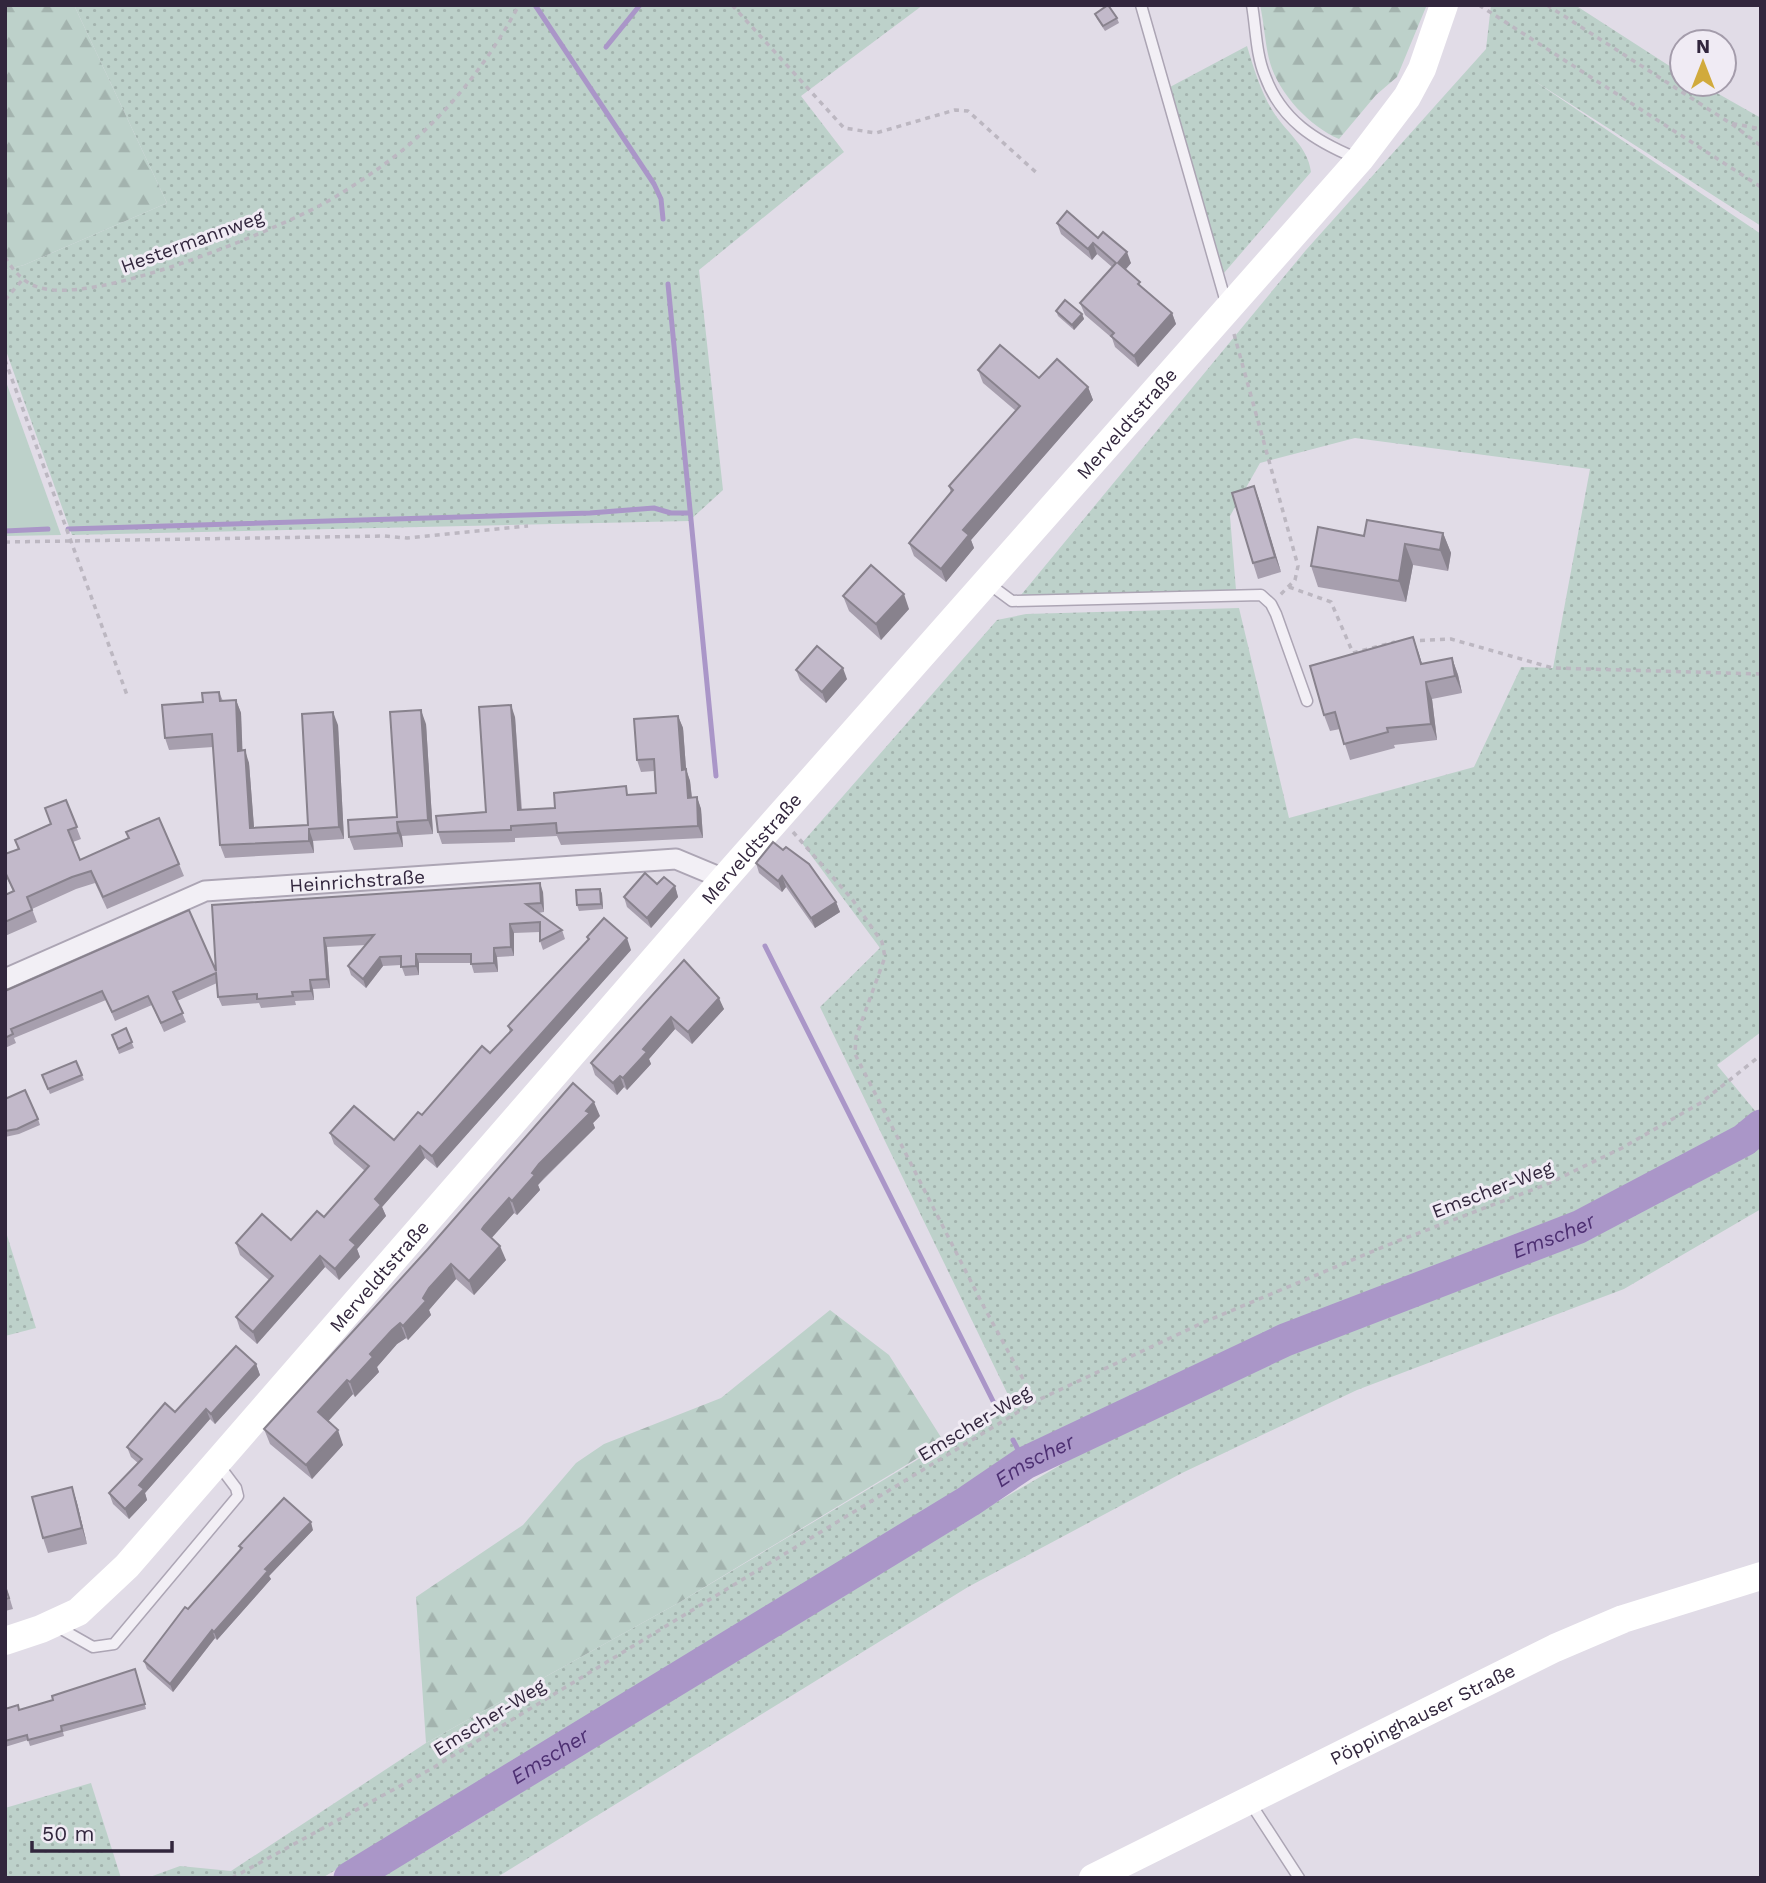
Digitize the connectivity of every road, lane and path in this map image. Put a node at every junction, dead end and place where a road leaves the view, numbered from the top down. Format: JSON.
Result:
{"nodes":[{"id":1,"x":519,"y":5,"type":"edge"},
{"id":2,"x":732,"y":5,"type":"edge"},
{"id":3,"x":1141,"y":5,"type":"edge"},
{"id":4,"x":1252,"y":5,"type":"edge"},
{"id":5,"x":1444,"y":5,"type":"edge"},
{"id":6,"x":1479,"y":5,"type":"edge"},
{"id":7,"x":1547,"y":5,"type":"edge"},
{"id":8,"x":1730,"y":124,"type":"junction"},
{"id":9,"x":1761,"y":129,"type":"edge"},
{"id":10,"x":1761,"y":146,"type":"edge"},
{"id":11,"x":1360,"y":159,"type":"junction"},
{"id":12,"x":1038,"y":175,"type":"dead end"},
{"id":13,"x":1761,"y":187,"type":"edge"},
{"id":14,"x":5,"y":257,"type":"edge"},
{"id":15,"x":23,"y":279,"type":"junction"},
{"id":16,"x":5,"y":300,"type":"edge"},
{"id":17,"x":1227,"y":307,"type":"junction"},
{"id":18,"x":5,"y":360,"type":"edge"},
{"id":19,"x":528,"y":526,"type":"dead end"},
{"id":20,"x":71,"y":541,"type":"junction"},
{"id":21,"x":5,"y":542,"type":"edge"},
{"id":22,"x":986,"y":581,"type":"junction"},
{"id":23,"x":1289,"y":587,"type":"junction"},
{"id":24,"x":1271,"y":604,"type":"junction"},
{"id":25,"x":1353,"y":653,"type":"junction"},
{"id":26,"x":1350,"y":659,"type":"edge"},
{"id":27,"x":1761,"y":674,"type":"edge"},
{"id":28,"x":127,"y":695,"type":"dead end"},
{"id":29,"x":1307,"y":701,"type":"dead end"},
{"id":30,"x":779,"y":818,"type":"junction"},
{"id":31,"x":724,"y":879,"type":"junction"},
{"id":32,"x":5,"y":979,"type":"edge"},
{"id":33,"x":1761,"y":1055,"type":"edge"},
{"id":34,"x":1036,"y":1401,"type":"junction"},
{"id":35,"x":217,"y":1463,"type":"junction"},
{"id":36,"x":1761,"y":1576,"type":"edge"},
{"id":37,"x":52,"y":1624,"type":"junction"},
{"id":38,"x":5,"y":1641,"type":"edge"},
{"id":39,"x":1248,"y":1801,"type":"junction"},
{"id":40,"x":232,"y":1878,"type":"edge"},
{"id":41,"x":1093,"y":1878,"type":"edge"},
{"id":42,"x":1299,"y":1878,"type":"edge"}],
"edges":[{"from":1,"to":15,"type":"path","name":"Hestermannweg"},
{"from":2,"to":12,"type":"path"},
{"from":3,"to":17,"type":"lane"},
{"from":4,"to":11,"type":"lane"},
{"from":5,"to":11,"type":"main road","name":"Merveldtstraße"},
{"from":6,"to":13,"type":"path"},
{"from":7,"to":8,"type":"path"},
{"from":8,"to":9,"type":"path"},
{"from":8,"to":10,"type":"path"},
{"from":11,"to":17,"type":"main road","name":"Merveldtstraße"},
{"from":14,"to":15,"type":"path"},
{"from":15,"to":16,"type":"path"},
{"from":17,"to":22,"type":"main road","name":"Merveldtstraße"},
{"from":17,"to":23,"type":"path"},
{"from":18,"to":20,"type":"path"},
{"from":19,"to":20,"type":"path"},
{"from":20,"to":21,"type":"path"},
{"from":20,"to":28,"type":"path"},
{"from":22,"to":24,"type":"lane"},
{"from":22,"to":30,"type":"main road","name":"Merveldtstraße"},
{"from":23,"to":24,"type":"path"},
{"from":23,"to":25,"type":"path"},
{"from":24,"to":29,"type":"lane"},
{"from":25,"to":26,"type":"path"},
{"from":25,"to":27,"type":"path"},
{"from":30,"to":31,"type":"main road","name":"Merveldtstraße"},
{"from":30,"to":34,"type":"path"},
{"from":31,"to":32,"type":"street","name":"Heinrichstraße"},
{"from":31,"to":35,"type":"main road","name":"Merveldtstraße"},
{"from":33,"to":34,"type":"path","name":"Emscher-Weg"},
{"from":34,"to":40,"type":"path","name":"Emscher-Weg"},
{"from":35,"to":37,"type":"main road","name":"Merveldtstraße"},
{"from":35,"to":37,"type":"lane"},
{"from":36,"to":39,"type":"main road","name":"Pöppinghauser Straße"},
{"from":37,"to":38,"type":"main road","name":"Merveldtstraße"},
{"from":39,"to":41,"type":"main road","name":"Pöppinghauser Straße"},
{"from":39,"to":42,"type":"lane"}]}
